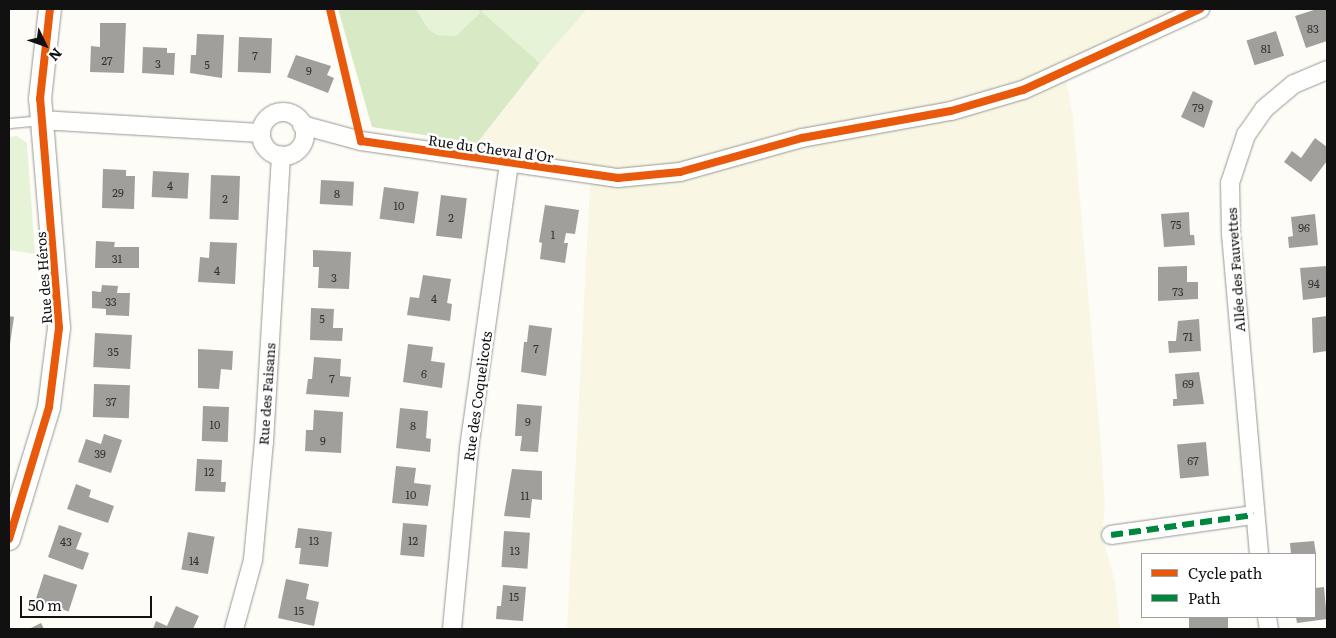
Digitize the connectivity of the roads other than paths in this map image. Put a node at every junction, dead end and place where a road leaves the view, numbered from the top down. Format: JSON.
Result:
{"nodes":[{"id":1,"x":50,"y":9,"type":"edge"},
{"id":2,"x":1200,"y":9,"type":"edge"},
{"id":3,"x":1327,"y":70,"type":"edge"},
{"id":4,"x":41,"y":120,"type":"junction"},
{"id":5,"x":9,"y":123,"type":"edge"},
{"id":6,"x":302,"y":125,"type":"junction"},
{"id":7,"x":261,"y":133,"type":"junction"},
{"id":8,"x":281,"y":156,"type":"junction"},
{"id":9,"x":509,"y":164,"type":"junction"},
{"id":10,"x":1254,"y":514,"type":"junction"},
{"id":11,"x":1111,"y":535,"type":"dead end"},
{"id":12,"x":9,"y":539,"type":"edge"},
{"id":13,"x":1259,"y":553,"type":"edge"},
{"id":14,"x":234,"y":629,"type":"edge"},
{"id":15,"x":452,"y":629,"type":"edge"}],
"edges":[{"from":1,"to":4,"type":"street","name":"Rue des Héros"},
{"from":2,"to":9,"type":"street","name":"Rue du Cheval d'Or"},
{"from":3,"to":10,"type":"street","name":"Allée des Fauvettes"},
{"from":4,"to":5,"type":"lane"},
{"from":4,"to":7,"type":"street"},
{"from":4,"to":12,"type":"street","name":"Rue des Héros"},
{"from":6,"to":7,"type":"street"},
{"from":6,"to":8,"type":"street"},
{"from":6,"to":9,"type":"street","name":"Rue du Cheval d'Or"},
{"from":7,"to":8,"type":"street"},
{"from":8,"to":14,"type":"street","name":"Rue des Faisans"},
{"from":9,"to":15,"type":"street","name":"Rue des Coquelicots"},
{"from":10,"to":11,"type":"street"},
{"from":10,"to":13,"type":"street","name":"Allée des Fauvettes"}]}
